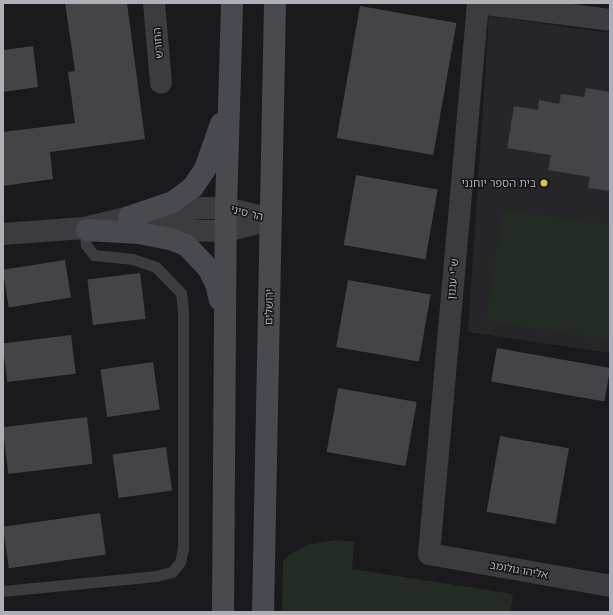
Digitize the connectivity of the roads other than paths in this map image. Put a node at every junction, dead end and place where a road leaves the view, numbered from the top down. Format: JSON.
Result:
{"nodes":[{"id":1,"x":154,"y":3,"type":"edge"},
{"id":2,"x":232,"y":3,"type":"edge"},
{"id":3,"x":275,"y":3,"type":"edge"},
{"id":4,"x":478,"y":3,"type":"edge"},
{"id":5,"x":610,"y":20,"type":"edge"},
{"id":6,"x":161,"y":83,"type":"dead end"},
{"id":7,"x":229,"y":100,"type":"junction"},
{"id":8,"x":226,"y":208,"type":"junction"},
{"id":9,"x":129,"y":217,"type":"junction"},
{"id":10,"x":271,"y":219,"type":"junction"},
{"id":11,"x":86,"y":229,"type":"junction"},
{"id":12,"x":226,"y":231,"type":"junction"},
{"id":13,"x":3,"y":234,"type":"edge"},
{"id":14,"x":225,"y":320,"type":"junction"},
{"id":15,"x":429,"y":554,"type":"joint"},
{"id":16,"x":610,"y":586,"type":"edge"},
{"id":17,"x":3,"y":591,"type":"edge"},
{"id":18,"x":223,"y":612,"type":"edge"},
{"id":19,"x":263,"y":612,"type":"edge"}],
"edges":[{"from":1,"to":6,"type":"street","name":"החורש"},
{"from":2,"to":7,"type":"main road"},
{"from":3,"to":10,"type":"main road","name":"ירושלים"},
{"from":4,"to":5,"type":"street"},
{"from":4,"to":15,"type":"street","name":"ש\"י עגנון"},
{"from":7,"to":8,"type":"main road"},
{"from":7,"to":9,"type":"main road"},
{"from":8,"to":9,"type":"street","name":"הר סיני"},
{"from":8,"to":10,"type":"street","name":"הר סיני"},
{"from":8,"to":12,"type":"main road"},
{"from":9,"to":11,"type":"street","name":"הר סיני"},
{"from":10,"to":12,"type":"street","name":"הר סיני"},
{"from":10,"to":19,"type":"main road","name":"ירושלים"},
{"from":11,"to":12,"type":"street","name":"הר סיני"},
{"from":11,"to":13,"type":"street","name":"הר סיני"},
{"from":11,"to":14,"type":"main road"},
{"from":11,"to":17,"type":"lane"},
{"from":12,"to":14,"type":"main road"},
{"from":14,"to":18,"type":"main road"},
{"from":15,"to":16,"type":"street","name":"אליהו גולומב"}]}
